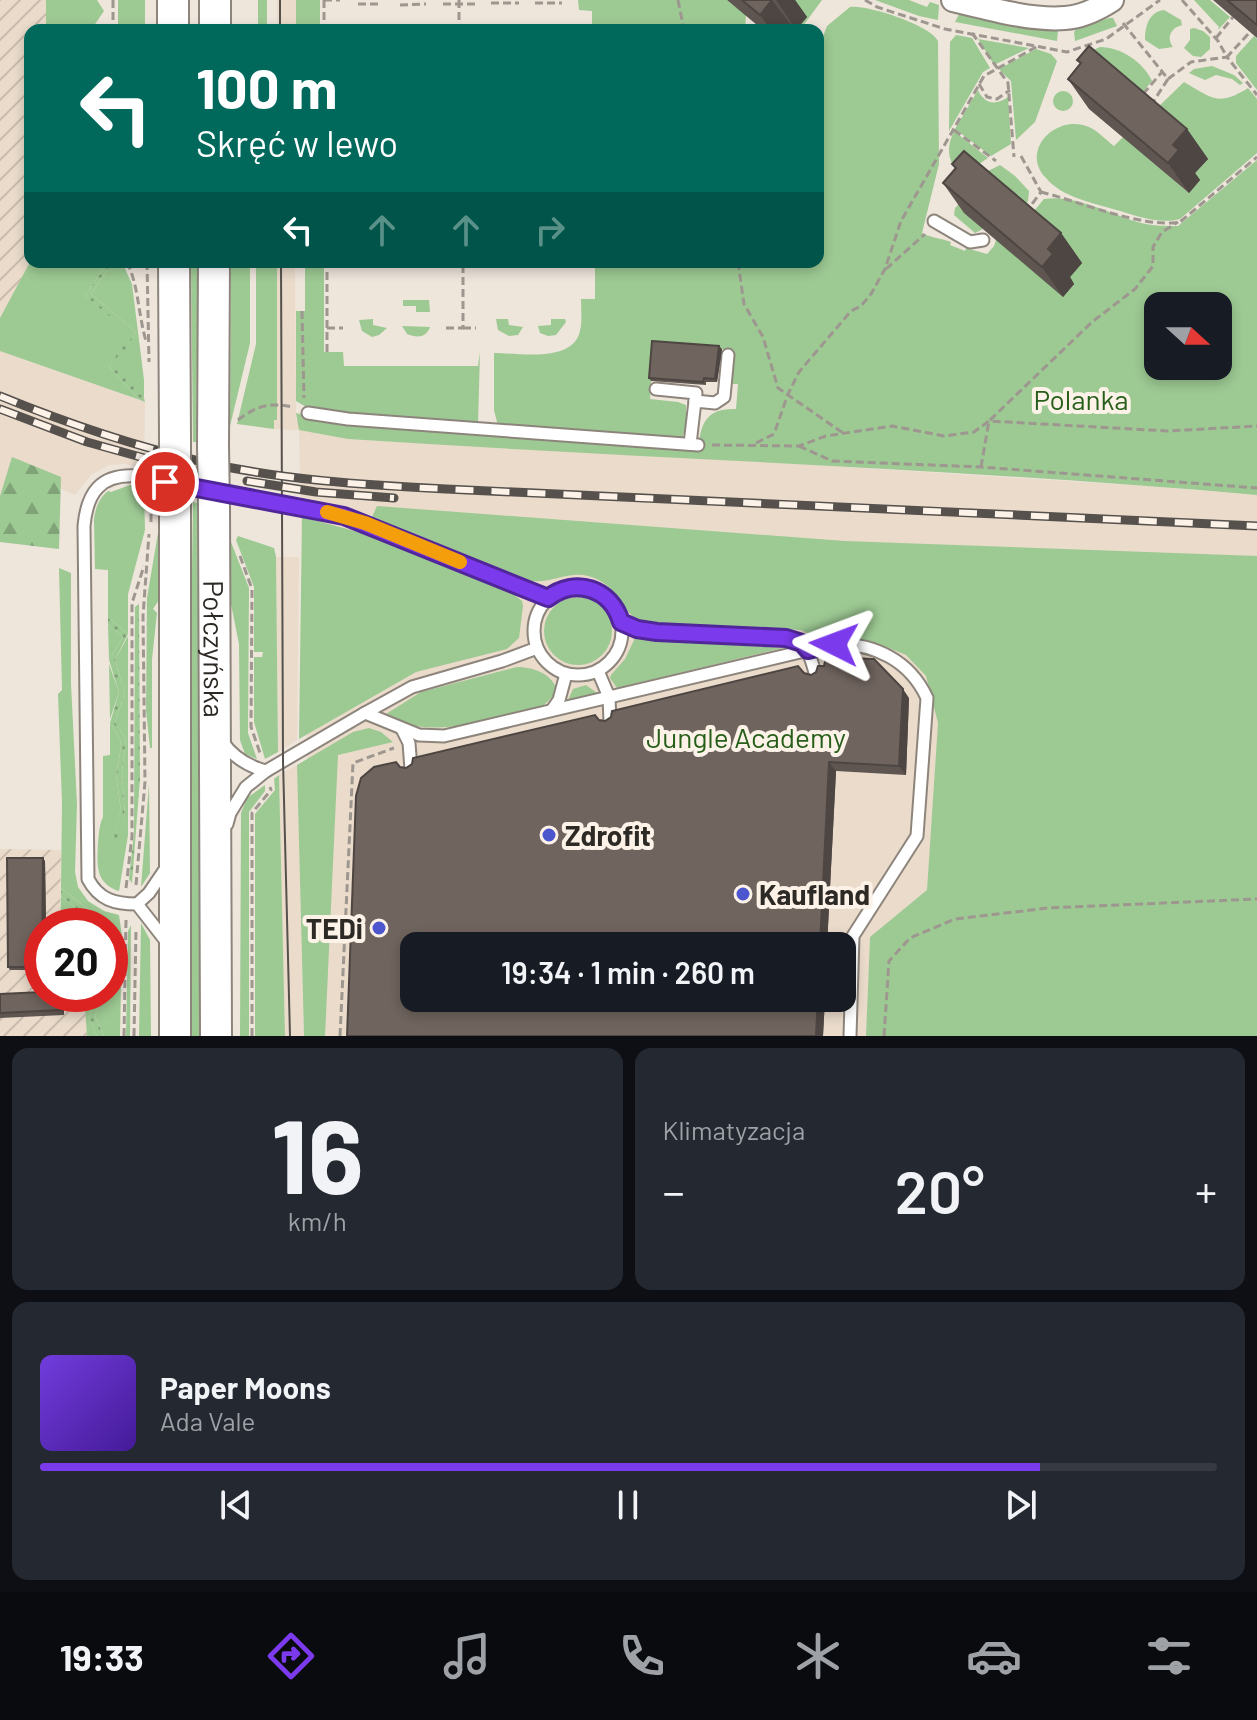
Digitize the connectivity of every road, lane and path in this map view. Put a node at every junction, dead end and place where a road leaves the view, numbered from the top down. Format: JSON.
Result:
{"nodes":[{"id":1,"x":113,"y":0,"type":"edge"},
{"id":2,"x":173,"y":0,"type":"edge"},
{"id":3,"x":215,"y":0,"type":"edge"},
{"id":4,"x":324,"y":0,"type":"edge"},
{"id":5,"x":340,"y":0,"type":"edge"},
{"id":6,"x":678,"y":0,"type":"edge"},
{"id":7,"x":953,"y":0,"type":"edge"},
{"id":8,"x":1112,"y":0,"type":"edge"},
{"id":9,"x":1182,"y":0,"type":"edge"},
{"id":10,"x":459,"y":2,"type":"edge"},
{"id":11,"x":491,"y":3,"type":"dead end"},
{"id":12,"x":519,"y":3,"type":"dead end"},
{"id":13,"x":535,"y":3,"type":"dead end"},
{"id":14,"x":562,"y":3,"type":"dead end"},
{"id":15,"x":358,"y":4,"type":"dead end"},
{"id":16,"x":382,"y":4,"type":"dead end"},
{"id":17,"x":426,"y":4,"type":"dead end"},
{"id":18,"x":443,"y":4,"type":"dead end"},
{"id":19,"x":475,"y":4,"type":"dead end"},
{"id":20,"x":400,"y":5,"type":"dead end"},
{"id":21,"x":1233,"y":17,"type":"edge"},
{"id":22,"x":1123,"y":23,"type":"dead end"},
{"id":23,"x":113,"y":24,"type":"edge"},
{"id":24,"x":173,"y":24,"type":"edge"},
{"id":25,"x":215,"y":24,"type":"edge"},
{"id":26,"x":324,"y":24,"type":"edge"},
{"id":27,"x":459,"y":24,"type":"edge"},
{"id":28,"x":683,"y":24,"type":"edge"},
{"id":29,"x":1250,"y":32,"type":"edge"},
{"id":30,"x":972,"y":33,"type":"dead end"},
{"id":31,"x":1216,"y":38,"type":"junction"},
{"id":32,"x":1038,"y":46,"type":"dead end"},
{"id":33,"x":1227,"y":57,"type":"junction"},
{"id":34,"x":995,"y":69,"type":"junction"},
{"id":35,"x":1162,"y":72,"type":"junction"},
{"id":36,"x":1168,"y":79,"type":"junction"},
{"id":37,"x":979,"y":84,"type":"junction"},
{"id":38,"x":1010,"y":90,"type":"junction"},
{"id":39,"x":1257,"y":95,"type":"edge"},
{"id":40,"x":1138,"y":100,"type":"edge"},
{"id":41,"x":1149,"y":109,"type":"edge"},
{"id":42,"x":952,"y":129,"type":"junction"},
{"id":43,"x":1021,"y":156,"type":"dead end"},
{"id":44,"x":1014,"y":157,"type":"dead end"},
{"id":45,"x":1257,"y":157,"type":"edge"},
{"id":46,"x":996,"y":161,"type":"dead end"},
{"id":47,"x":1041,"y":192,"type":"junction"},
{"id":48,"x":1024,"y":215,"type":"edge"},
{"id":49,"x":934,"y":221,"type":"dead end"},
{"id":50,"x":1178,"y":222,"type":"junction"},
{"id":51,"x":925,"y":234,"type":"dead end"},
{"id":52,"x":983,"y":240,"type":"edge"},
{"id":53,"x":130,"y":268,"type":"edge"},
{"id":54,"x":147,"y":268,"type":"edge"},
{"id":55,"x":174,"y":268,"type":"edge"},
{"id":56,"x":214,"y":268,"type":"edge"},
{"id":57,"x":327,"y":268,"type":"edge"},
{"id":58,"x":463,"y":268,"type":"edge"},
{"id":59,"x":739,"y":268,"type":"edge"},
{"id":60,"x":885,"y":269,"type":"junction"},
{"id":61,"x":302,"y":311,"type":"dead end"},
{"id":62,"x":327,"y":328,"type":"junction"},
{"id":63,"x":343,"y":328,"type":"dead end"},
{"id":64,"x":446,"y":328,"type":"dead end"},
{"id":65,"x":463,"y":328,"type":"junction"},
{"id":66,"x":476,"y":328,"type":"dead end"},
{"id":67,"x":327,"y":352,"type":"dead end"},
{"id":68,"x":728,"y":355,"type":"dead end"},
{"id":69,"x":656,"y":389,"type":"dead end"},
{"id":70,"x":788,"y":394,"type":"junction"},
{"id":71,"x":695,"y":401,"type":"junction"},
{"id":72,"x":302,"y":410,"type":"junction"},
{"id":73,"x":234,"y":420,"type":"dead end"},
{"id":74,"x":989,"y":421,"type":"junction"},
{"id":75,"x":1257,"y":426,"type":"edge"},
{"id":76,"x":843,"y":433,"type":"junction"},
{"id":77,"x":694,"y":444,"type":"junction"},
{"id":78,"x":753,"y":445,"type":"junction"},
{"id":79,"x":799,"y":446,"type":"junction"},
{"id":80,"x":981,"y":467,"type":"junction"},
{"id":81,"x":1257,"y":488,"type":"edge"},
{"id":82,"x":151,"y":522,"type":"dead end"},
{"id":83,"x":239,"y":554,"type":"dead end"},
{"id":84,"x":145,"y":562,"type":"junction"},
{"id":85,"x":548,"y":598,"type":"junction"},
{"id":86,"x":621,"y":622,"type":"junction"},
{"id":87,"x":537,"y":648,"type":"junction"},
{"id":88,"x":808,"y":650,"type":"junction"},
{"id":89,"x":598,"y":671,"type":"junction"},
{"id":90,"x":566,"y":674,"type":"junction"},
{"id":91,"x":816,"y":676,"type":"edge"},
{"id":92,"x":609,"y":697,"type":"junction"},
{"id":93,"x":552,"y":710,"type":"junction"},
{"id":94,"x":365,"y":713,"type":"junction"},
{"id":95,"x":610,"y":722,"type":"edge"},
{"id":96,"x":402,"y":729,"type":"junction"},
{"id":97,"x":215,"y":731,"type":"junction"},
{"id":98,"x":394,"y":748,"type":"dead end"},
{"id":99,"x":411,"y":769,"type":"edge"},
{"id":100,"x":266,"y":771,"type":"junction"},
{"id":101,"x":174,"y":854,"type":"junction"},
{"id":102,"x":216,"y":863,"type":"junction"},
{"id":103,"x":136,"y":889,"type":"dead end"},
{"id":104,"x":1257,"y":899,"type":"edge"},
{"id":105,"x":132,"y":904,"type":"junction"},
{"id":106,"x":136,"y":922,"type":"dead end"},
{"id":107,"x":175,"y":953,"type":"junction"},
{"id":108,"x":124,"y":1036,"type":"edge"},
{"id":109,"x":134,"y":1036,"type":"edge"},
{"id":110,"x":175,"y":1036,"type":"edge"},
{"id":111,"x":216,"y":1036,"type":"edge"},
{"id":112,"x":252,"y":1036,"type":"edge"},
{"id":113,"x":340,"y":1036,"type":"edge"},
{"id":114,"x":850,"y":1036,"type":"edge"},
{"id":115,"x":884,"y":1036,"type":"edge"}],
"edges":[{"from":1,"to":23,"type":"path"},
{"from":2,"to":24,"type":"main road"},
{"from":3,"to":25,"type":"main road"},
{"from":4,"to":5,"type":"path"},
{"from":4,"to":26,"type":"path"},
{"from":6,"to":28,"type":"path"},
{"from":7,"to":8,"type":"street"},
{"from":9,"to":31,"type":"path"},
{"from":10,"to":18,"type":"path"},
{"from":10,"to":19,"type":"path"},
{"from":10,"to":27,"type":"path"},
{"from":11,"to":12,"type":"path"},
{"from":13,"to":14,"type":"path"},
{"from":15,"to":16,"type":"path"},
{"from":17,"to":20,"type":"path"},
{"from":21,"to":31,"type":"path"},
{"from":22,"to":35,"type":"path"},
{"from":29,"to":33,"type":"path"},
{"from":30,"to":34,"type":"path"},
{"from":31,"to":33,"type":"path"},
{"from":32,"to":34,"type":"path"},
{"from":33,"to":36,"type":"path"},
{"from":33,"to":39,"type":"path"},
{"from":34,"to":37,"type":"path"},
{"from":34,"to":38,"type":"path"},
{"from":35,"to":36,"type":"path"},
{"from":35,"to":40,"type":"path"},
{"from":36,"to":41,"type":"path"},
{"from":37,"to":38,"type":"path"},
{"from":37,"to":42,"type":"path"},
{"from":38,"to":44,"type":"path"},
{"from":42,"to":46,"type":"path"},
{"from":42,"to":60,"type":"path"},
{"from":43,"to":47,"type":"path"},
{"from":45,"to":50,"type":"path"},
{"from":47,"to":48,"type":"path"},
{"from":47,"to":50,"type":"path"},
{"from":49,"to":52,"type":"lane"},
{"from":50,"to":74,"type":"path"},
{"from":51,"to":60,"type":"path"},
{"from":53,"to":54,"type":"path"},
{"from":55,"to":101,"type":"main road","name":"Połczyńska","bridge":true},
{"from":56,"to":97,"type":"main road","name":"Połczyńska","bridge":true},
{"from":57,"to":62,"type":"path"},
{"from":58,"to":65,"type":"path"},
{"from":59,"to":70,"type":"path"},
{"from":60,"to":70,"type":"path"},
{"from":61,"to":72,"type":"path"},
{"from":62,"to":63,"type":"path"},
{"from":62,"to":67,"type":"path"},
{"from":64,"to":65,"type":"path"},
{"from":65,"to":66,"type":"path"},
{"from":68,"to":71,"type":"lane"},
{"from":69,"to":71,"type":"lane"},
{"from":70,"to":76,"type":"path"},
{"from":70,"to":78,"type":"path"},
{"from":71,"to":77,"type":"lane"},
{"from":72,"to":73,"type":"path"},
{"from":72,"to":77,"type":"lane"},
{"from":74,"to":75,"type":"path"},
{"from":74,"to":76,"type":"path"},
{"from":74,"to":80,"type":"path"},
{"from":76,"to":79,"type":"path"},
{"from":77,"to":78,"type":"path"},
{"from":78,"to":79,"type":"path"},
{"from":79,"to":80,"type":"path"},
{"from":80,"to":81,"type":"path"},
{"from":82,"to":84,"type":"path"},
{"from":83,"to":100,"type":"path"},
{"from":84,"to":103,"type":"path"},
{"from":84,"to":105,"type":"path"},
{"from":85,"to":86,"type":"lane"},
{"from":85,"to":87,"type":"lane"},
{"from":85,"to":105,"type":"lane"},
{"from":86,"to":88,"type":"lane"},
{"from":86,"to":89,"type":"lane"},
{"from":87,"to":90,"type":"lane"},
{"from":87,"to":94,"type":"lane"},
{"from":88,"to":91,"type":"lane"},
{"from":88,"to":92,"type":"lane"},
{"from":88,"to":114,"type":"lane"},
{"from":89,"to":90,"type":"lane"},
{"from":89,"to":92,"type":"lane"},
{"from":90,"to":93,"type":"lane"},
{"from":92,"to":93,"type":"lane"},
{"from":92,"to":95,"type":"lane"},
{"from":93,"to":96,"type":"lane"},
{"from":94,"to":96,"type":"lane"},
{"from":94,"to":100,"type":"lane"},
{"from":96,"to":99,"type":"lane"},
{"from":97,"to":100,"type":"lane"},
{"from":97,"to":102,"type":"main road","name":"Połczyńska"},
{"from":98,"to":113,"type":"path"},
{"from":100,"to":102,"type":"lane"},
{"from":100,"to":112,"type":"path"},
{"from":101,"to":105,"type":"lane"},
{"from":101,"to":107,"type":"main road","name":"Połczyńska"},
{"from":102,"to":111,"type":"main road","name":"Połczyńska"},
{"from":104,"to":115,"type":"path"},
{"from":105,"to":107,"type":"lane"},
{"from":105,"to":108,"type":"path"},
{"from":106,"to":109,"type":"path"},
{"from":107,"to":110,"type":"main road","name":"Połczyńska"}]}
